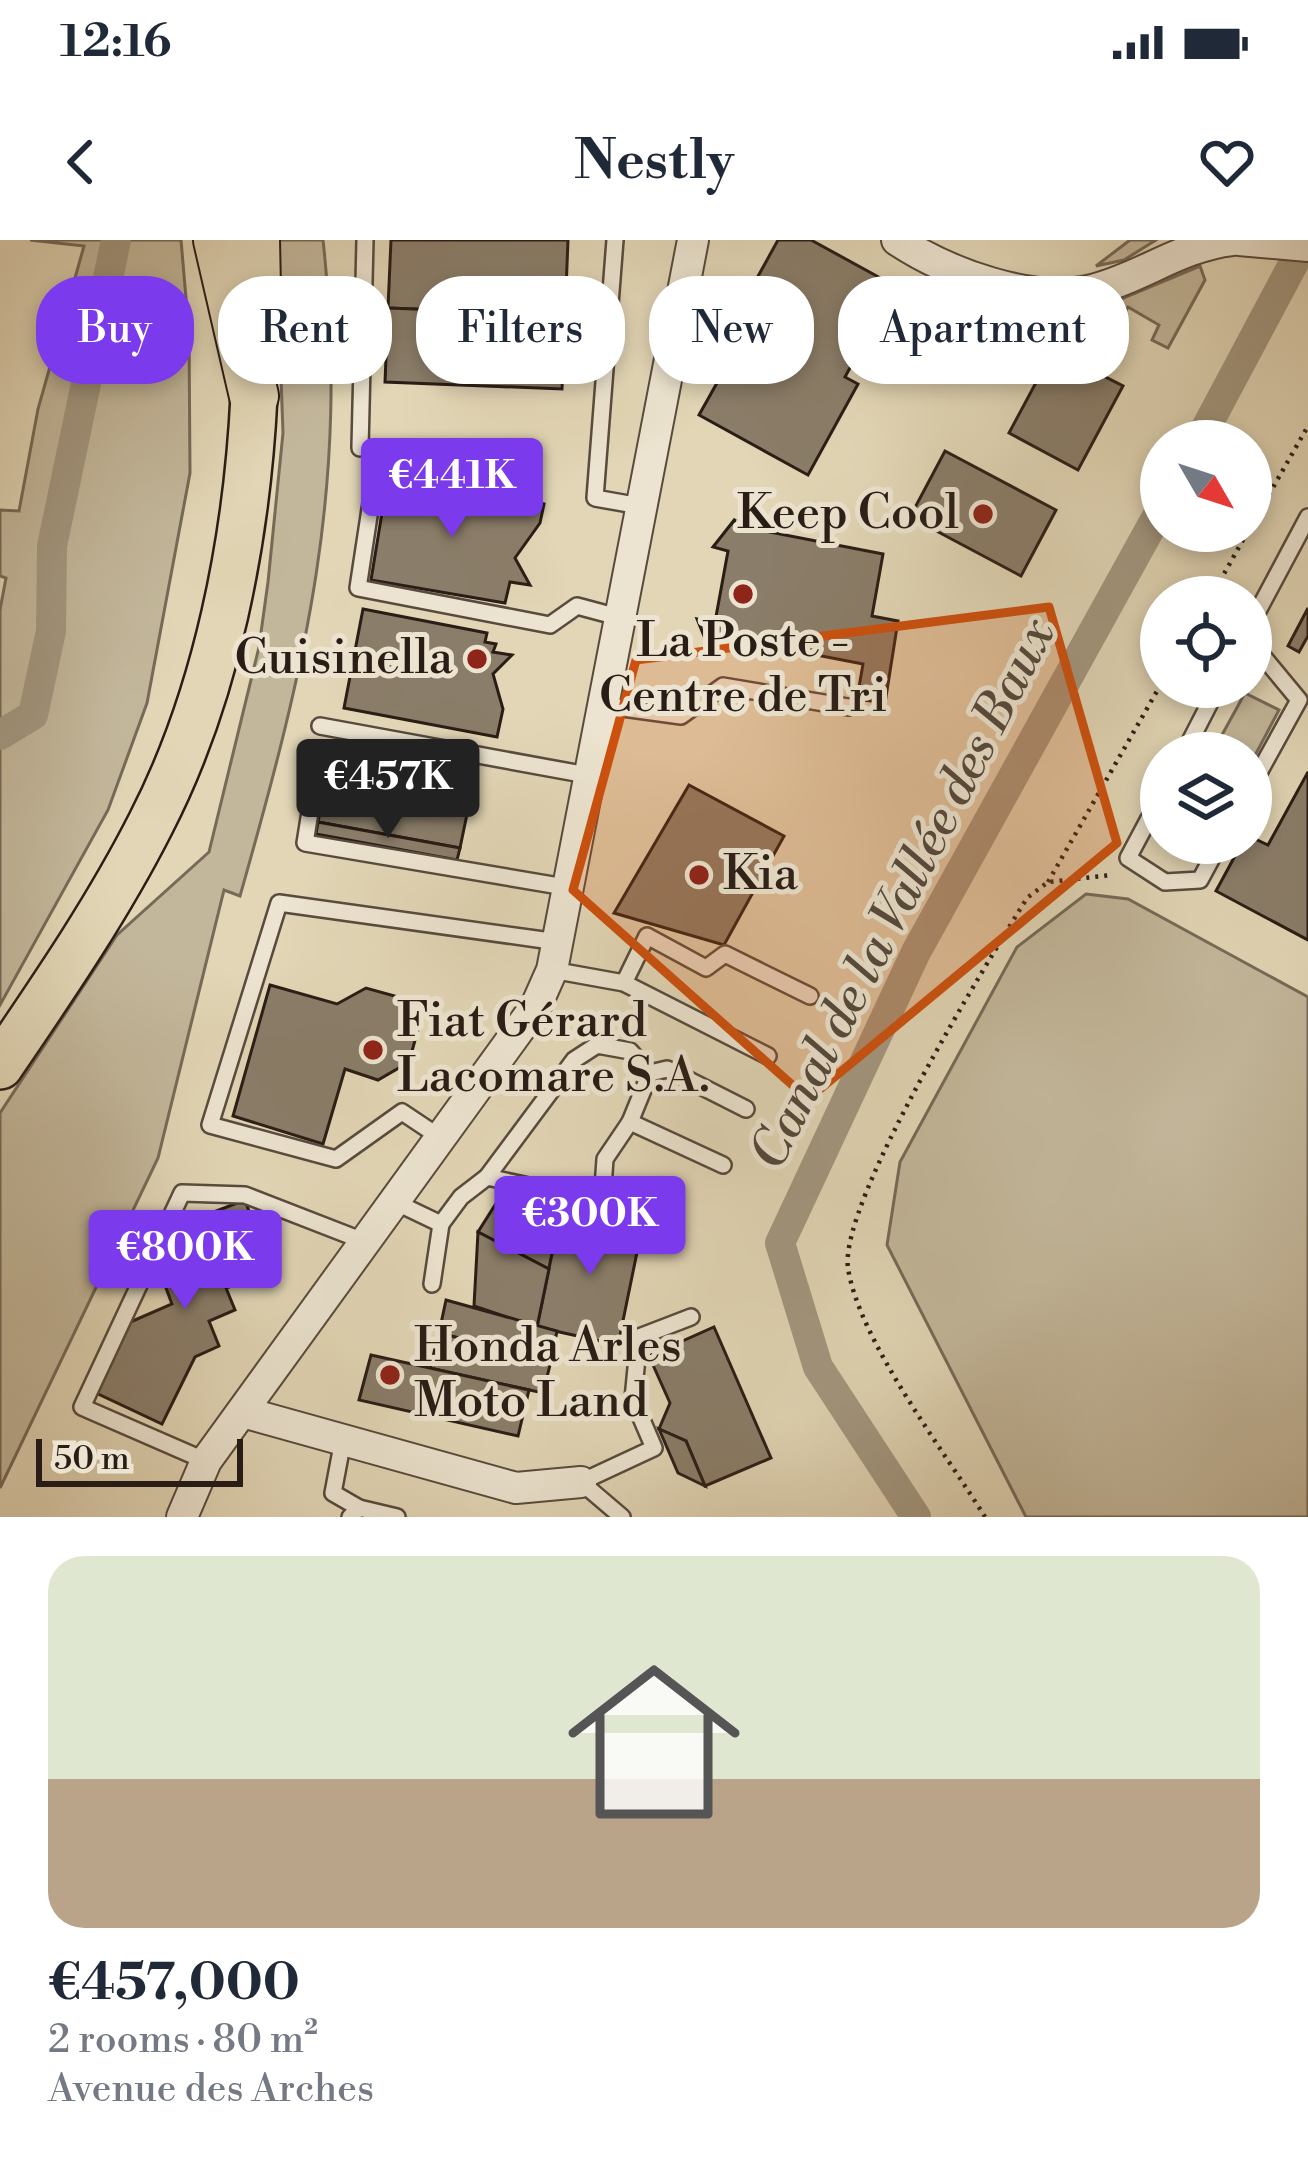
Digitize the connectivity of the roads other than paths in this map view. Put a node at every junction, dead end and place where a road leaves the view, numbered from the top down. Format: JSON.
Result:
{"nodes":[{"id":1,"x":218,"y":240,"type":"edge"},
{"id":2,"x":237,"y":240,"type":"edge"},
{"id":3,"x":255,"y":240,"type":"edge"},
{"id":4,"x":365,"y":240,"type":"edge"},
{"id":5,"x":615,"y":240,"type":"edge"},
{"id":6,"x":897,"y":240,"type":"edge"},
{"id":7,"x":1235,"y":240,"type":"edge"},
{"id":8,"x":694,"y":241,"type":"edge"},
{"id":9,"x":1308,"y":246,"type":"edge"},
{"id":10,"x":254,"y":396,"type":"junction"},
{"id":11,"x":360,"y":448,"type":"dead end"},
{"id":12,"x":372,"y":496,"type":"dead end"},
{"id":13,"x":640,"y":506,"type":"junction"},
{"id":14,"x":1308,"y":518,"type":"edge"},
{"id":15,"x":1272,"y":585,"type":"edge"},
{"id":16,"x":618,"y":617,"type":"junction"},
{"id":17,"x":1272,"y":667,"type":"edge"},
{"id":18,"x":601,"y":705,"type":"junction"},
{"id":19,"x":848,"y":706,"type":"dead end"},
{"id":20,"x":320,"y":726,"type":"dead end"},
{"id":21,"x":1272,"y":749,"type":"edge"},
{"id":22,"x":320,"y":750,"type":"dead end"},
{"id":23,"x":587,"y":776,"type":"junction"},
{"id":24,"x":1140,"y":837,"type":"edge"},
{"id":25,"x":1209,"y":864,"type":"edge"},
{"id":26,"x":565,"y":886,"type":"junction"},
{"id":27,"x":555,"y":956,"type":"junction"},
{"id":28,"x":624,"y":983,"type":"junction"},
{"id":29,"x":810,"y":996,"type":"dead end"},
{"id":30,"x":768,"y":1056,"type":"dead end"},
{"id":31,"x":0,"y":1066,"type":"edge"},
{"id":32,"x":650,"y":1073,"type":"junction"},
{"id":33,"x":746,"y":1109,"type":"dead end"},
{"id":34,"x":630,"y":1123,"type":"junction"},
{"id":35,"x":441,"y":1138,"type":"junction"},
{"id":36,"x":723,"y":1165,"type":"dead end"},
{"id":37,"x":487,"y":1177,"type":"junction"},
{"id":38,"x":395,"y":1202,"type":"junction"},
{"id":39,"x":442,"y":1224,"type":"junction"},
{"id":40,"x":366,"y":1242,"type":"junction"},
{"id":41,"x":432,"y":1284,"type":"dead end"},
{"id":42,"x":691,"y":1317,"type":"dead end"},
{"id":43,"x":243,"y":1412,"type":"junction"},
{"id":44,"x":343,"y":1440,"type":"junction"},
{"id":45,"x":206,"y":1461,"type":"junction"},
{"id":46,"x":581,"y":1482,"type":"junction"},
{"id":47,"x":354,"y":1513,"type":"edge"},
{"id":48,"x":182,"y":1517,"type":"edge"},
{"id":49,"x":397,"y":1517,"type":"edge"},
{"id":50,"x":622,"y":1517,"type":"edge"}],
"edges":[{"from":1,"to":10,"type":"highway"},
{"from":2,"to":10,"type":"highway"},
{"from":3,"to":10,"type":"highway"},
{"from":4,"to":11,"type":"lane"},
{"from":5,"to":13,"type":"lane"},
{"from":6,"to":7,"type":"street"},
{"from":7,"to":9,"type":"street"},
{"from":8,"to":13,"type":"street"},
{"from":10,"to":31,"type":"main road"},
{"from":12,"to":16,"type":"lane"},
{"from":13,"to":16,"type":"street"},
{"from":14,"to":15,"type":"lane"},
{"from":16,"to":18,"type":"street"},
{"from":17,"to":21,"type":"lane"},
{"from":18,"to":19,"type":"lane"},
{"from":18,"to":23,"type":"street"},
{"from":20,"to":23,"type":"lane"},
{"from":22,"to":26,"type":"lane"},
{"from":23,"to":26,"type":"street"},
{"from":24,"to":25,"type":"lane"},
{"from":26,"to":27,"type":"street"},
{"from":27,"to":28,"type":"lane"},
{"from":27,"to":35,"type":"street"},
{"from":27,"to":35,"type":"lane"},
{"from":28,"to":29,"type":"lane"},
{"from":28,"to":30,"type":"lane"},
{"from":32,"to":33,"type":"lane"},
{"from":32,"to":34,"type":"lane"},
{"from":32,"to":37,"type":"lane"},
{"from":34,"to":36,"type":"lane"},
{"from":34,"to":37,"type":"lane"},
{"from":35,"to":38,"type":"street"},
{"from":37,"to":39,"type":"lane"},
{"from":38,"to":39,"type":"lane"},
{"from":38,"to":40,"type":"street"},
{"from":39,"to":41,"type":"lane"},
{"from":40,"to":43,"type":"street"},
{"from":40,"to":45,"type":"lane"},
{"from":42,"to":46,"type":"lane"},
{"from":43,"to":44,"type":"street"},
{"from":43,"to":45,"type":"street"},
{"from":44,"to":46,"type":"street"},
{"from":44,"to":47,"type":"lane"},
{"from":45,"to":48,"type":"street"},
{"from":46,"to":50,"type":"lane"},
{"from":47,"to":49,"type":"lane"}]}
